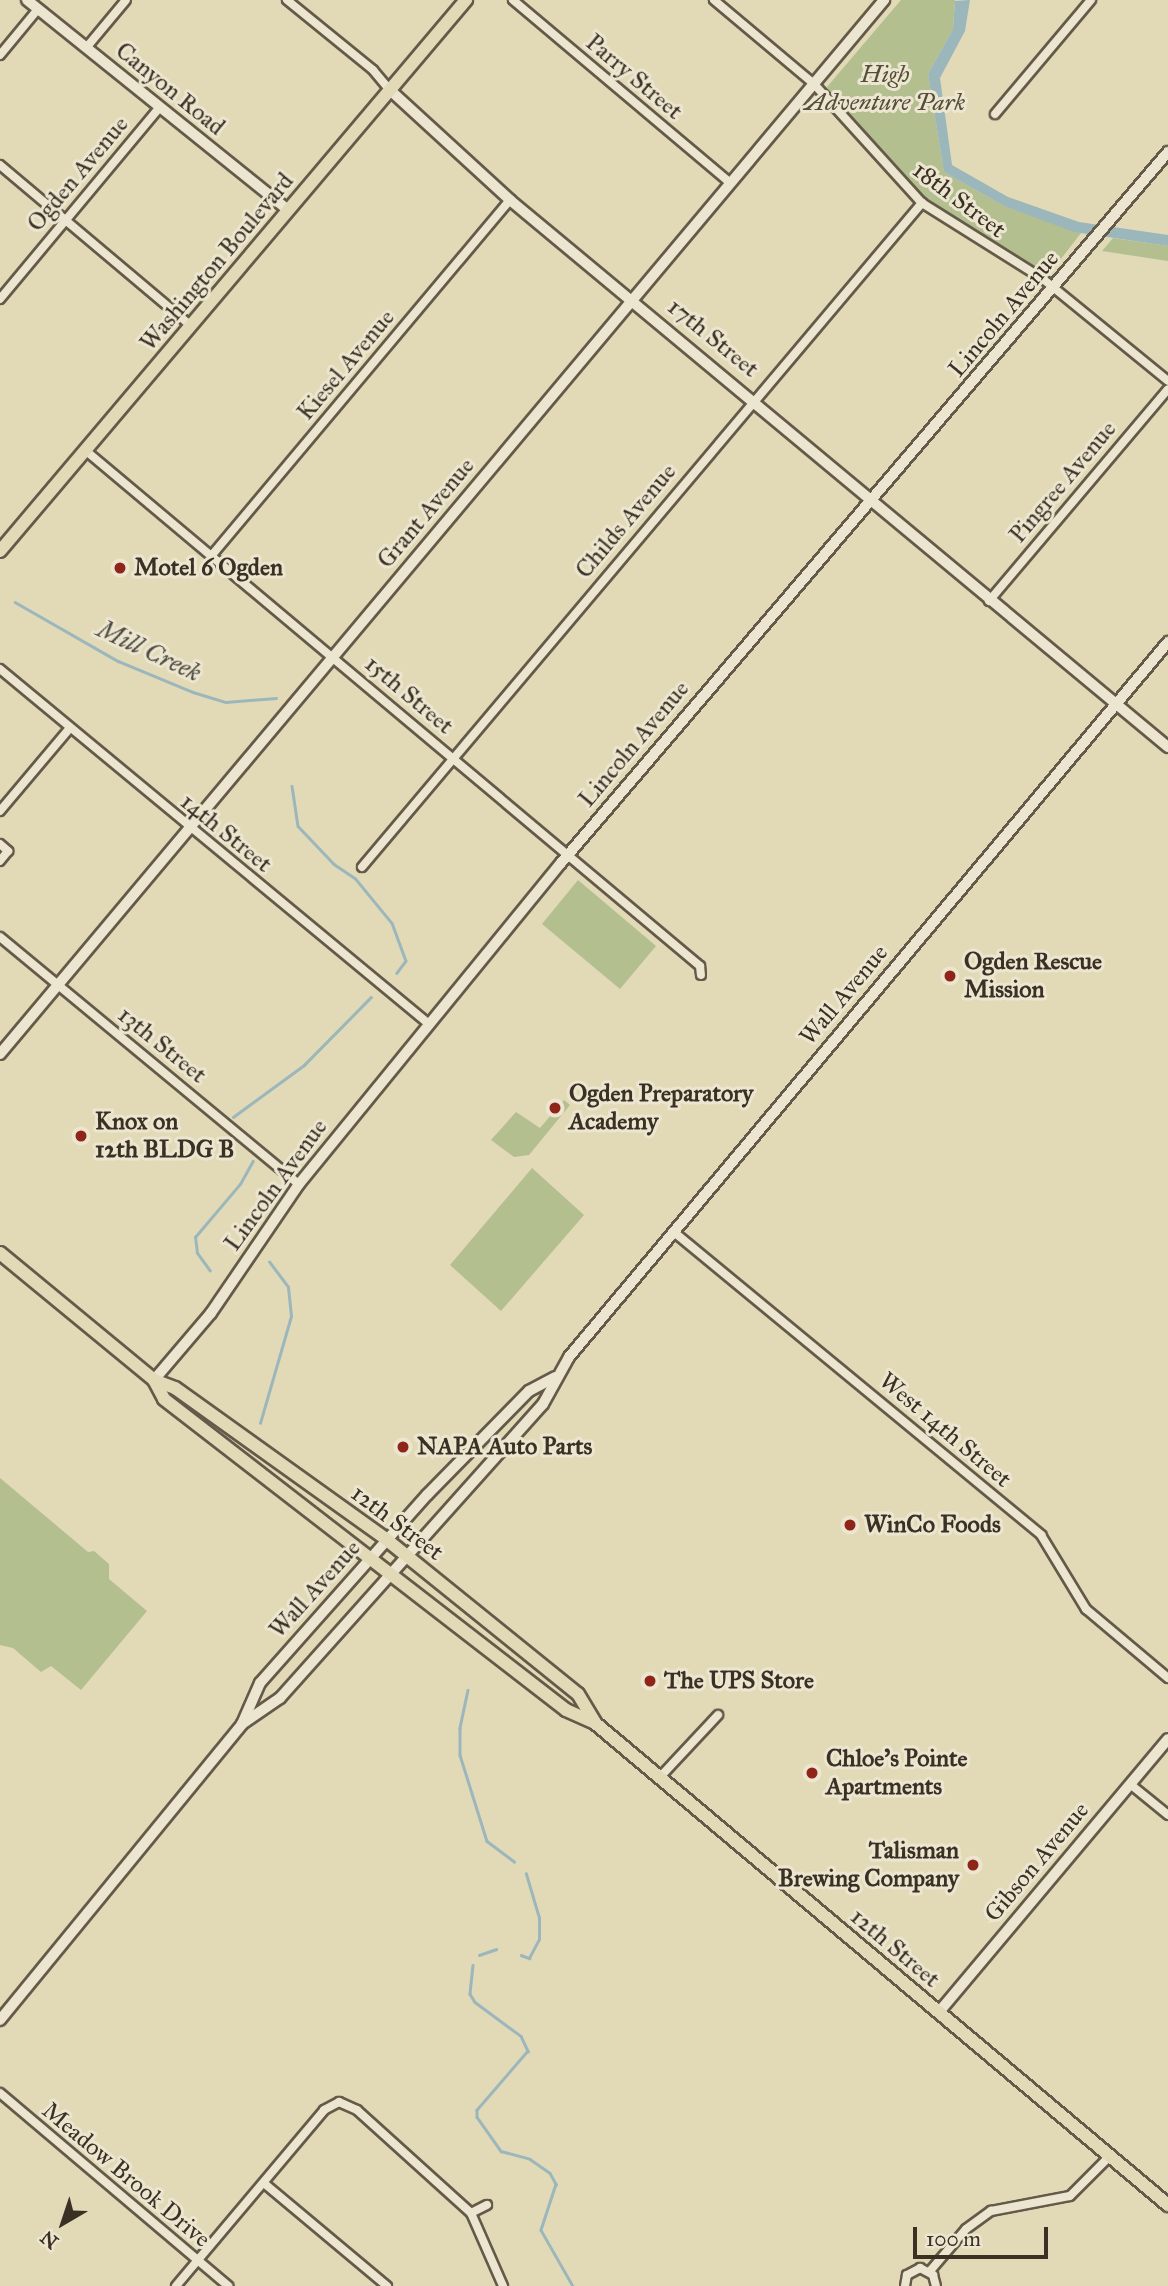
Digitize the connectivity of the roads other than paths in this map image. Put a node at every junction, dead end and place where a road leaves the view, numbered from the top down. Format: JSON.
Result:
{"nodes":[{"id":1,"x":27,"y":0,"type":"edge"},
{"id":2,"x":126,"y":0,"type":"edge"},
{"id":3,"x":287,"y":0,"type":"edge"},
{"id":4,"x":466,"y":0,"type":"edge"},
{"id":5,"x":513,"y":0,"type":"edge"},
{"id":6,"x":714,"y":0,"type":"edge"},
{"id":7,"x":884,"y":0,"type":"edge"},
{"id":8,"x":1091,"y":0,"type":"edge"},
{"id":9,"x":38,"y":9,"type":"junction"},
{"id":10,"x":86,"y":48,"type":"junction"},
{"id":11,"x":0,"y":55,"type":"edge"},
{"id":12,"x":814,"y":84,"type":"junction"},
{"id":13,"x":390,"y":90,"type":"junction"},
{"id":14,"x":160,"y":107,"type":"junction"},
{"id":15,"x":995,"y":114,"type":"dead end"},
{"id":16,"x":1168,"y":152,"type":"edge"},
{"id":17,"x":0,"y":165,"type":"edge"},
{"id":18,"x":730,"y":183,"type":"junction"},
{"id":19,"x":510,"y":200,"type":"junction"},
{"id":20,"x":922,"y":202,"type":"junction"},
{"id":21,"x":288,"y":211,"type":"junction"},
{"id":22,"x":65,"y":220,"type":"junction"},
{"id":23,"x":1054,"y":288,"type":"junction"},
{"id":24,"x":0,"y":299,"type":"edge"},
{"id":25,"x":633,"y":299,"type":"junction"},
{"id":26,"x":191,"y":326,"type":"junction"},
{"id":27,"x":1168,"y":381,"type":"edge"},
{"id":28,"x":1168,"y":389,"type":"edge"},
{"id":29,"x":754,"y":398,"type":"junction"},
{"id":30,"x":85,"y":450,"type":"junction"},
{"id":31,"x":872,"y":500,"type":"junction"},
{"id":32,"x":0,"y":551,"type":"edge"},
{"id":33,"x":212,"y":555,"type":"junction"},
{"id":34,"x":989,"y":601,"type":"junction"},
{"id":35,"x":1168,"y":642,"type":"edge"},
{"id":36,"x":332,"y":657,"type":"junction"},
{"id":37,"x":0,"y":669,"type":"edge"},
{"id":38,"x":1116,"y":704,"type":"junction"},
{"id":39,"x":70,"y":728,"type":"junction"},
{"id":40,"x":1168,"y":747,"type":"edge"},
{"id":41,"x":454,"y":757,"type":"junction"},
{"id":42,"x":0,"y":811,"type":"edge"},
{"id":43,"x":190,"y":828,"type":"junction"},
{"id":44,"x":0,"y":844,"type":"edge"},
{"id":45,"x":569,"y":855,"type":"junction"},
{"id":46,"x":0,"y":861,"type":"edge"},
{"id":47,"x":362,"y":867,"type":"dead end"},
{"id":48,"x":0,"y":937,"type":"edge"},
{"id":49,"x":701,"y":975,"type":"dead end"},
{"id":50,"x":57,"y":985,"type":"junction"},
{"id":51,"x":429,"y":1024,"type":"junction"},
{"id":52,"x":0,"y":1054,"type":"edge"},
{"id":53,"x":299,"y":1184,"type":"junction"},
{"id":54,"x":675,"y":1233,"type":"junction"},
{"id":55,"x":0,"y":1253,"type":"edge"},
{"id":56,"x":555,"y":1377,"type":"junction"},
{"id":57,"x":154,"y":1380,"type":"junction"},
{"id":58,"x":387,"y":1540,"type":"junction"},
{"id":59,"x":373,"y":1556,"type":"junction"},
{"id":60,"x":407,"y":1556,"type":"junction"},
{"id":61,"x":392,"y":1572,"type":"junction"},
{"id":62,"x":1168,"y":1678,"type":"edge"},
{"id":63,"x":718,"y":1715,"type":"dead end"},
{"id":64,"x":595,"y":1723,"type":"junction"},
{"id":65,"x":242,"y":1724,"type":"junction"},
{"id":66,"x":1168,"y":1740,"type":"edge"},
{"id":67,"x":660,"y":1777,"type":"junction"},
{"id":68,"x":1130,"y":1784,"type":"junction"},
{"id":69,"x":1168,"y":1815,"type":"edge"},
{"id":70,"x":939,"y":2012,"type":"junction"},
{"id":71,"x":0,"y":2020,"type":"edge"},
{"id":72,"x":0,"y":2094,"type":"edge"},
{"id":73,"x":1110,"y":2156,"type":"junction"},
{"id":74,"x":265,"y":2184,"type":"junction"},
{"id":75,"x":1168,"y":2205,"type":"edge"},
{"id":76,"x":486,"y":2206,"type":"dead end"},
{"id":77,"x":471,"y":2213,"type":"junction"},
{"id":78,"x":200,"y":2262,"type":"junction"},
{"id":79,"x":930,"y":2271,"type":"junction"},
{"id":80,"x":176,"y":2286,"type":"edge"},
{"id":81,"x":228,"y":2286,"type":"edge"},
{"id":82,"x":387,"y":2286,"type":"edge"},
{"id":83,"x":503,"y":2286,"type":"edge"},
{"id":84,"x":905,"y":2286,"type":"edge"},
{"id":85,"x":936,"y":2286,"type":"edge"}],
"edges":[{"from":1,"to":9,"type":"street","name":"Canyon Road"},
{"from":2,"to":10,"type":"street"},
{"from":3,"to":13,"type":"street","name":"17th Street"},
{"from":4,"to":13,"type":"main road","name":"Washington Boulevard"},
{"from":5,"to":18,"type":"street","name":"Parry Street"},
{"from":6,"to":12,"type":"street","name":"18th Street"},
{"from":7,"to":12,"type":"street","name":"Grant Avenue"},
{"from":8,"to":15,"type":"street"},
{"from":9,"to":10,"type":"street","name":"Canyon Road"},
{"from":9,"to":11,"type":"street"},
{"from":10,"to":14,"type":"street","name":"Canyon Road"},
{"from":12,"to":18,"type":"street","name":"Grant Avenue"},
{"from":12,"to":20,"type":"street","name":"18th Street"},
{"from":13,"to":19,"type":"street","name":"17th Street"},
{"from":13,"to":21,"type":"main road","name":"Washington Boulevard"},
{"from":14,"to":21,"type":"street","name":"Canyon Road"},
{"from":14,"to":22,"type":"street","name":"Ogden Avenue"},
{"from":16,"to":23,"type":"street","name":"Lincoln Avenue"},
{"from":17,"to":22,"type":"street"},
{"from":18,"to":25,"type":"street","name":"Grant Avenue"},
{"from":19,"to":25,"type":"street","name":"17th Street"},
{"from":19,"to":33,"type":"street","name":"Kiesel Avenue"},
{"from":20,"to":23,"type":"street","name":"18th Street"},
{"from":20,"to":29,"type":"street","name":"Childs Avenue"},
{"from":21,"to":26,"type":"main road","name":"Washington Boulevard"},
{"from":22,"to":24,"type":"street","name":"Ogden Avenue"},
{"from":22,"to":26,"type":"street"},
{"from":23,"to":27,"type":"street","name":"18th Street"},
{"from":23,"to":31,"type":"street","name":"Lincoln Avenue"},
{"from":25,"to":29,"type":"street","name":"17th Street"},
{"from":25,"to":36,"type":"street","name":"Grant Avenue"},
{"from":26,"to":30,"type":"main road","name":"Washington Boulevard"},
{"from":28,"to":34,"type":"street","name":"Pingree Avenue"},
{"from":29,"to":31,"type":"street","name":"17th Street"},
{"from":29,"to":41,"type":"street","name":"Childs Avenue"},
{"from":30,"to":32,"type":"main road","name":"Washington Boulevard"},
{"from":30,"to":33,"type":"street","name":"15th Street"},
{"from":31,"to":34,"type":"street","name":"17th Street"},
{"from":31,"to":45,"type":"street","name":"Lincoln Avenue"},
{"from":33,"to":36,"type":"street","name":"15th Street"},
{"from":34,"to":38,"type":"street","name":"17th Street"},
{"from":35,"to":38,"type":"street","name":"Wall Avenue"},
{"from":36,"to":41,"type":"street","name":"15th Street"},
{"from":36,"to":43,"type":"street","name":"Grant Avenue"},
{"from":37,"to":39,"type":"street","name":"14th Street"},
{"from":38,"to":40,"type":"street","name":"17th Street"},
{"from":38,"to":54,"type":"street","name":"Wall Avenue"},
{"from":39,"to":42,"type":"street"},
{"from":39,"to":43,"type":"street","name":"14th Street"},
{"from":41,"to":45,"type":"street","name":"15th Street"},
{"from":41,"to":47,"type":"street","name":"Childs Avenue"},
{"from":43,"to":50,"type":"street","name":"Grant Avenue"},
{"from":43,"to":51,"type":"street","name":"14th Street"},
{"from":44,"to":46,"type":"street"},
{"from":45,"to":49,"type":"street","name":"15th Street"},
{"from":45,"to":51,"type":"street","name":"Lincoln Avenue"},
{"from":48,"to":50,"type":"street","name":"13th Street"},
{"from":50,"to":52,"type":"street","name":"Grant Avenue"},
{"from":50,"to":53,"type":"street","name":"13th Street"},
{"from":51,"to":53,"type":"street","name":"Lincoln Avenue"},
{"from":53,"to":57,"type":"street","name":"Lincoln Avenue"},
{"from":54,"to":56,"type":"street","name":"Wall Avenue"},
{"from":54,"to":62,"type":"street","name":"West 14th Street"},
{"from":55,"to":57,"type":"main road","name":"12th Street"},
{"from":56,"to":58,"type":"street","name":"Wall Avenue"},
{"from":56,"to":60,"type":"street","name":"Wall Avenue"},
{"from":57,"to":58,"type":"main road","name":"12th Street"},
{"from":57,"to":59,"type":"main road","name":"12th Street"},
{"from":58,"to":59,"type":"street","name":"Wall Avenue"},
{"from":58,"to":60,"type":"main road","name":"12th Street"},
{"from":59,"to":61,"type":"main road","name":"12th Street"},
{"from":59,"to":65,"type":"street","name":"Wall Avenue"},
{"from":60,"to":61,"type":"street","name":"Wall Avenue"},
{"from":60,"to":64,"type":"main road","name":"12th Street"},
{"from":61,"to":64,"type":"main road","name":"12th Street"},
{"from":61,"to":65,"type":"street","name":"Wall Avenue"},
{"from":63,"to":67,"type":"street"},
{"from":64,"to":67,"type":"main road","name":"12th Street"},
{"from":65,"to":71,"type":"street","name":"Wall Avenue"},
{"from":66,"to":68,"type":"street","name":"Gibson Avenue"},
{"from":67,"to":70,"type":"main road","name":"12th Street"},
{"from":68,"to":69,"type":"street"},
{"from":68,"to":70,"type":"street","name":"Gibson Avenue"},
{"from":70,"to":73,"type":"main road","name":"12th Street"},
{"from":72,"to":78,"type":"street","name":"Meadow Brook Drive"},
{"from":73,"to":75,"type":"main road","name":"12th Street"},
{"from":73,"to":79,"type":"street"},
{"from":74,"to":77,"type":"street"},
{"from":74,"to":78,"type":"street"},
{"from":74,"to":82,"type":"street"},
{"from":76,"to":77,"type":"street"},
{"from":77,"to":83,"type":"street"},
{"from":78,"to":80,"type":"street"},
{"from":78,"to":81,"type":"street","name":"Meadow Brook Drive"},
{"from":79,"to":84,"type":"street"},
{"from":79,"to":85,"type":"street"}]}
